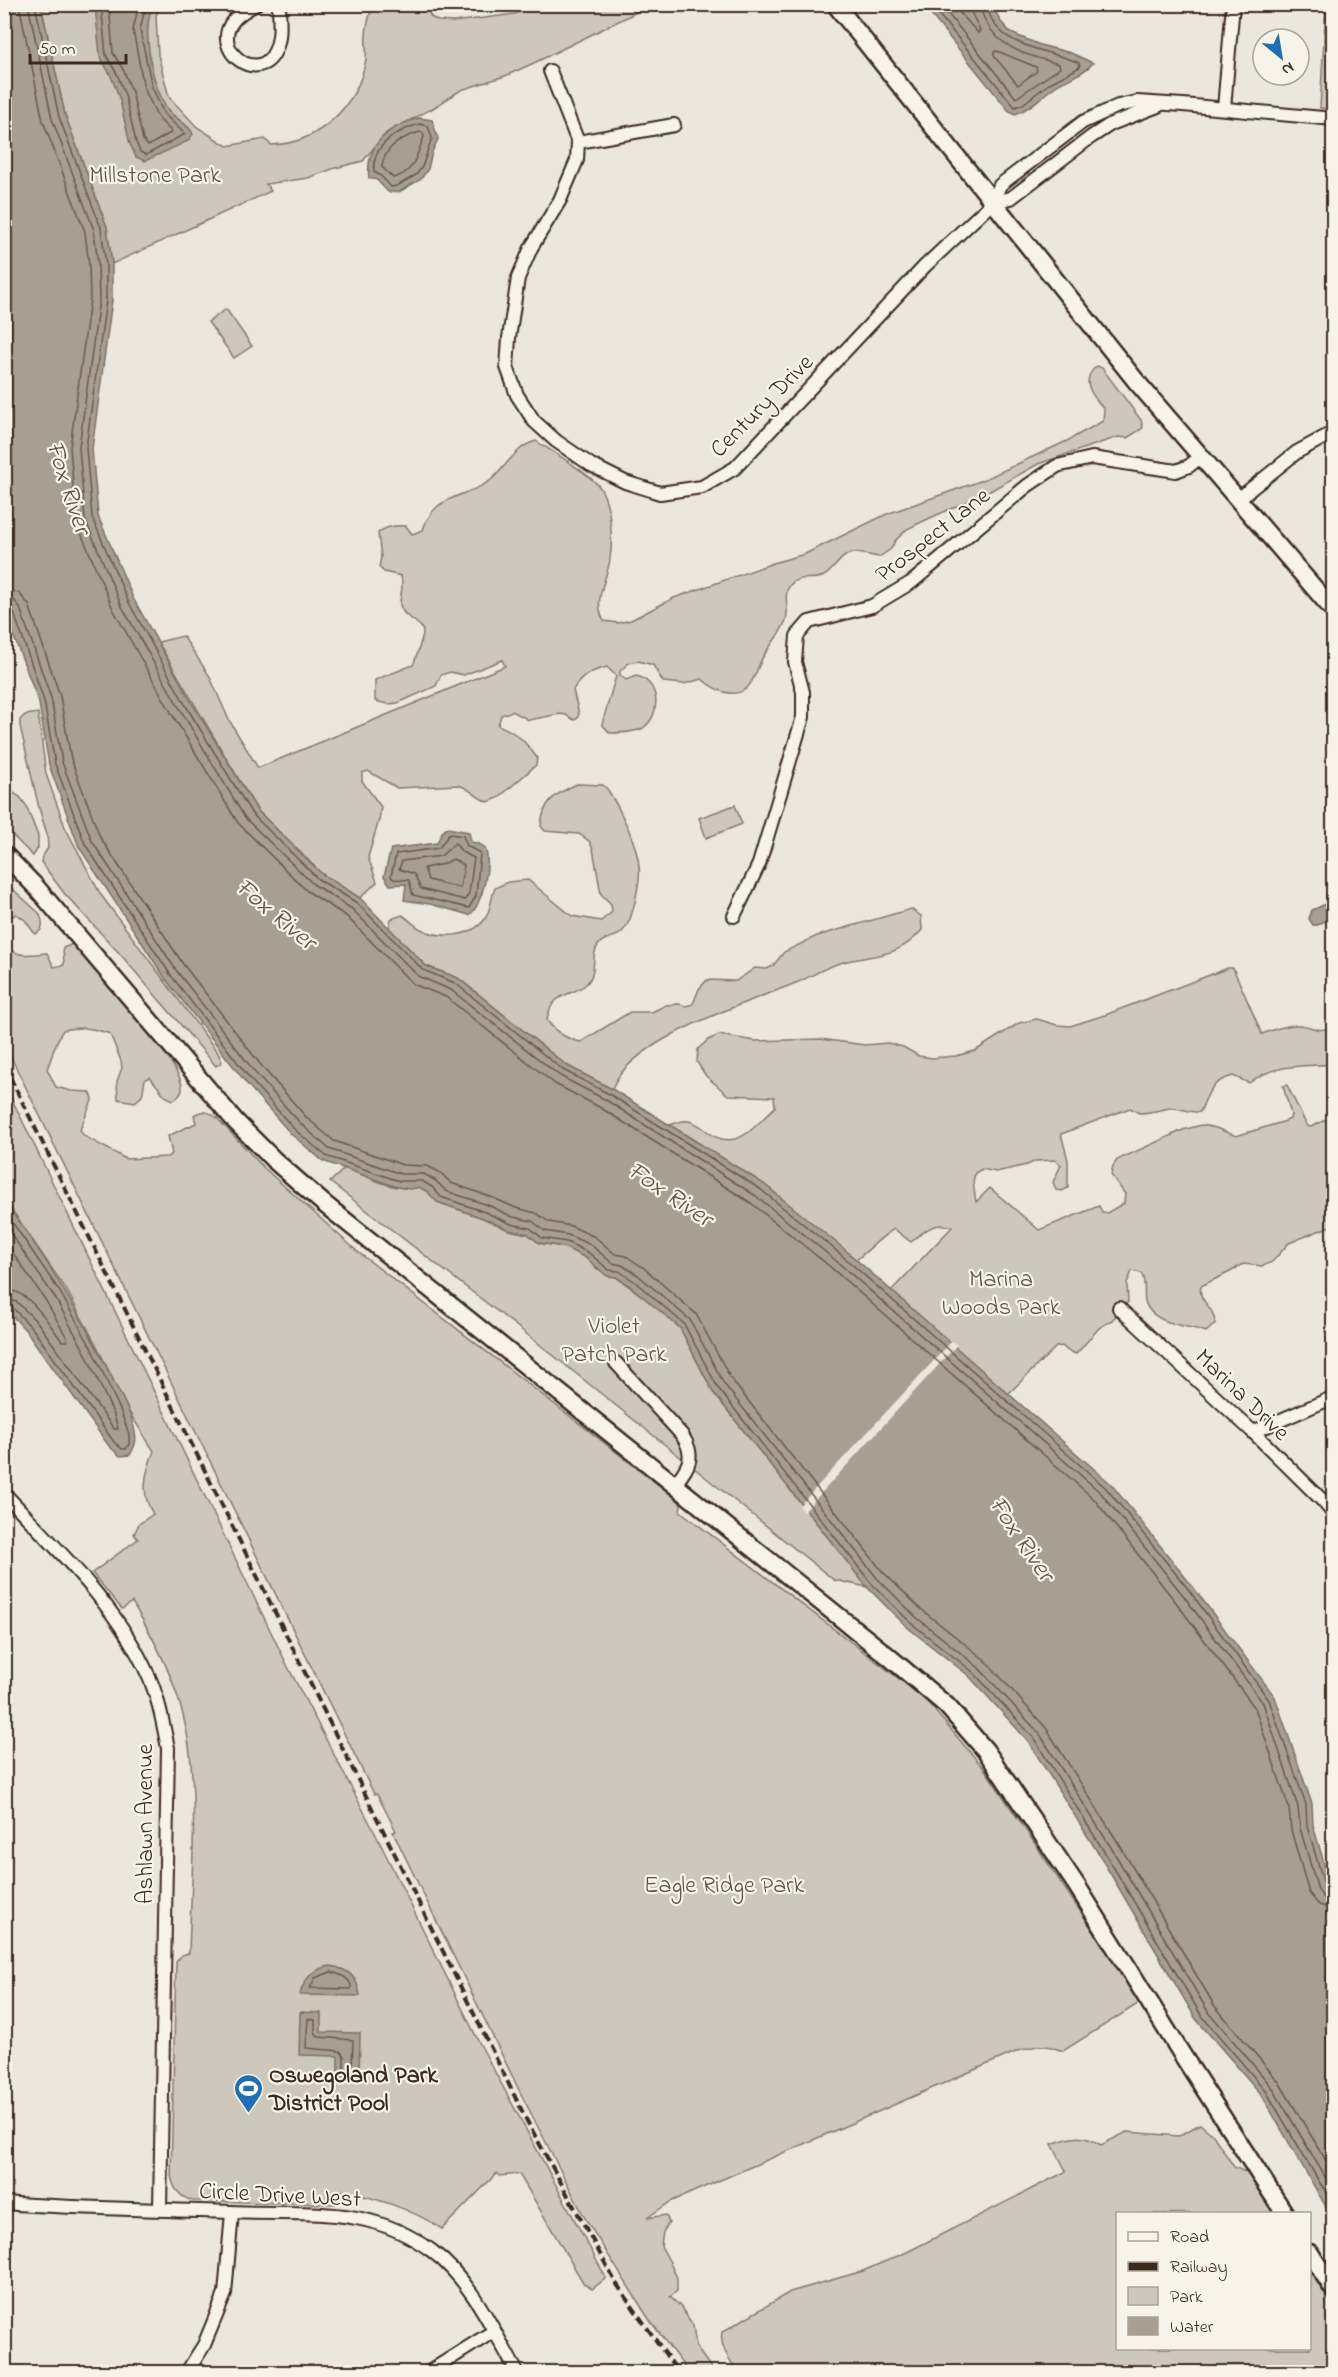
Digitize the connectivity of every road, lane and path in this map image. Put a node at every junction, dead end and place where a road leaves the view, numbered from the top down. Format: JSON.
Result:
{"nodes":[{"id":1,"x":256,"y":4,"type":"edge"},
{"id":2,"x":279,"y":4,"type":"edge"},
{"id":3,"x":835,"y":4,"type":"edge"},
{"id":4,"x":1233,"y":4,"type":"edge"},
{"id":5,"x":550,"y":71,"type":"dead end"},
{"id":6,"x":1164,"y":105,"type":"junction"},
{"id":7,"x":1224,"y":108,"type":"junction"},
{"id":8,"x":1334,"y":119,"type":"edge"},
{"id":9,"x":674,"y":124,"type":"dead end"},
{"id":10,"x":578,"y":142,"type":"junction"},
{"id":11,"x":993,"y":202,"type":"junction"},
{"id":12,"x":1334,"y":432,"type":"edge"},
{"id":13,"x":1200,"y":457,"type":"junction"},
{"id":14,"x":1237,"y":500,"type":"junction"},
{"id":15,"x":1334,"y":611,"type":"edge"},
{"id":16,"x":4,"y":854,"type":"edge"},
{"id":17,"x":734,"y":916,"type":"dead end"},
{"id":18,"x":1119,"y":1308,"type":"dead end"},
{"id":19,"x":616,"y":1364,"type":"dead end"},
{"id":20,"x":1334,"y":1397,"type":"edge"},
{"id":21,"x":1253,"y":1432,"type":"junction"},
{"id":22,"x":674,"y":1486,"type":"junction"},
{"id":23,"x":4,"y":1493,"type":"edge"},
{"id":24,"x":1334,"y":1514,"type":"edge"},
{"id":25,"x":4,"y":2203,"type":"edge"},
{"id":26,"x":160,"y":2209,"type":"junction"},
{"id":27,"x":232,"y":2212,"type":"junction"},
{"id":28,"x":1284,"y":2212,"type":"edge"},
{"id":29,"x":1311,"y":2255,"type":"edge"},
{"id":30,"x":1334,"y":2290,"type":"edge"},
{"id":31,"x":494,"y":2331,"type":"junction"},
{"id":32,"x":187,"y":2373,"type":"edge"},
{"id":33,"x":429,"y":2373,"type":"edge"},
{"id":34,"x":517,"y":2373,"type":"edge"}],
"edges":[{"from":1,"to":2,"type":"street"},
{"from":3,"to":11,"type":"street"},
{"from":4,"to":7,"type":"street"},
{"from":5,"to":10,"type":"street"},
{"from":6,"to":7,"type":"street","name":"Century Drive"},
{"from":6,"to":11,"type":"street","name":"Century Drive"},
{"from":6,"to":11,"type":"street","name":"Century Drive"},
{"from":7,"to":8,"type":"street","name":"Century Drive"},
{"from":9,"to":10,"type":"street"},
{"from":10,"to":11,"type":"street","name":"Century Drive"},
{"from":11,"to":13,"type":"street"},
{"from":12,"to":14,"type":"street"},
{"from":13,"to":14,"type":"street"},
{"from":13,"to":17,"type":"street","name":"Prospect Lane"},
{"from":14,"to":15,"type":"street"},
{"from":16,"to":22,"type":"street"},
{"from":18,"to":21,"type":"street","name":"Marina Drive"},
{"from":19,"to":22,"type":"street"},
{"from":20,"to":21,"type":"street"},
{"from":21,"to":24,"type":"street","name":"Marina Drive"},
{"from":22,"to":28,"type":"street"},
{"from":23,"to":26,"type":"street","name":"Ashlawn Avenue"},
{"from":25,"to":26,"type":"street","name":"Circle Drive West"},
{"from":26,"to":27,"type":"street","name":"Circle Drive West"},
{"from":27,"to":31,"type":"street","name":"Circle Drive West"},
{"from":27,"to":32,"type":"street"},
{"from":29,"to":30,"type":"street"},
{"from":31,"to":33,"type":"street"},
{"from":31,"to":34,"type":"street","name":"Circle Drive West"}]}
